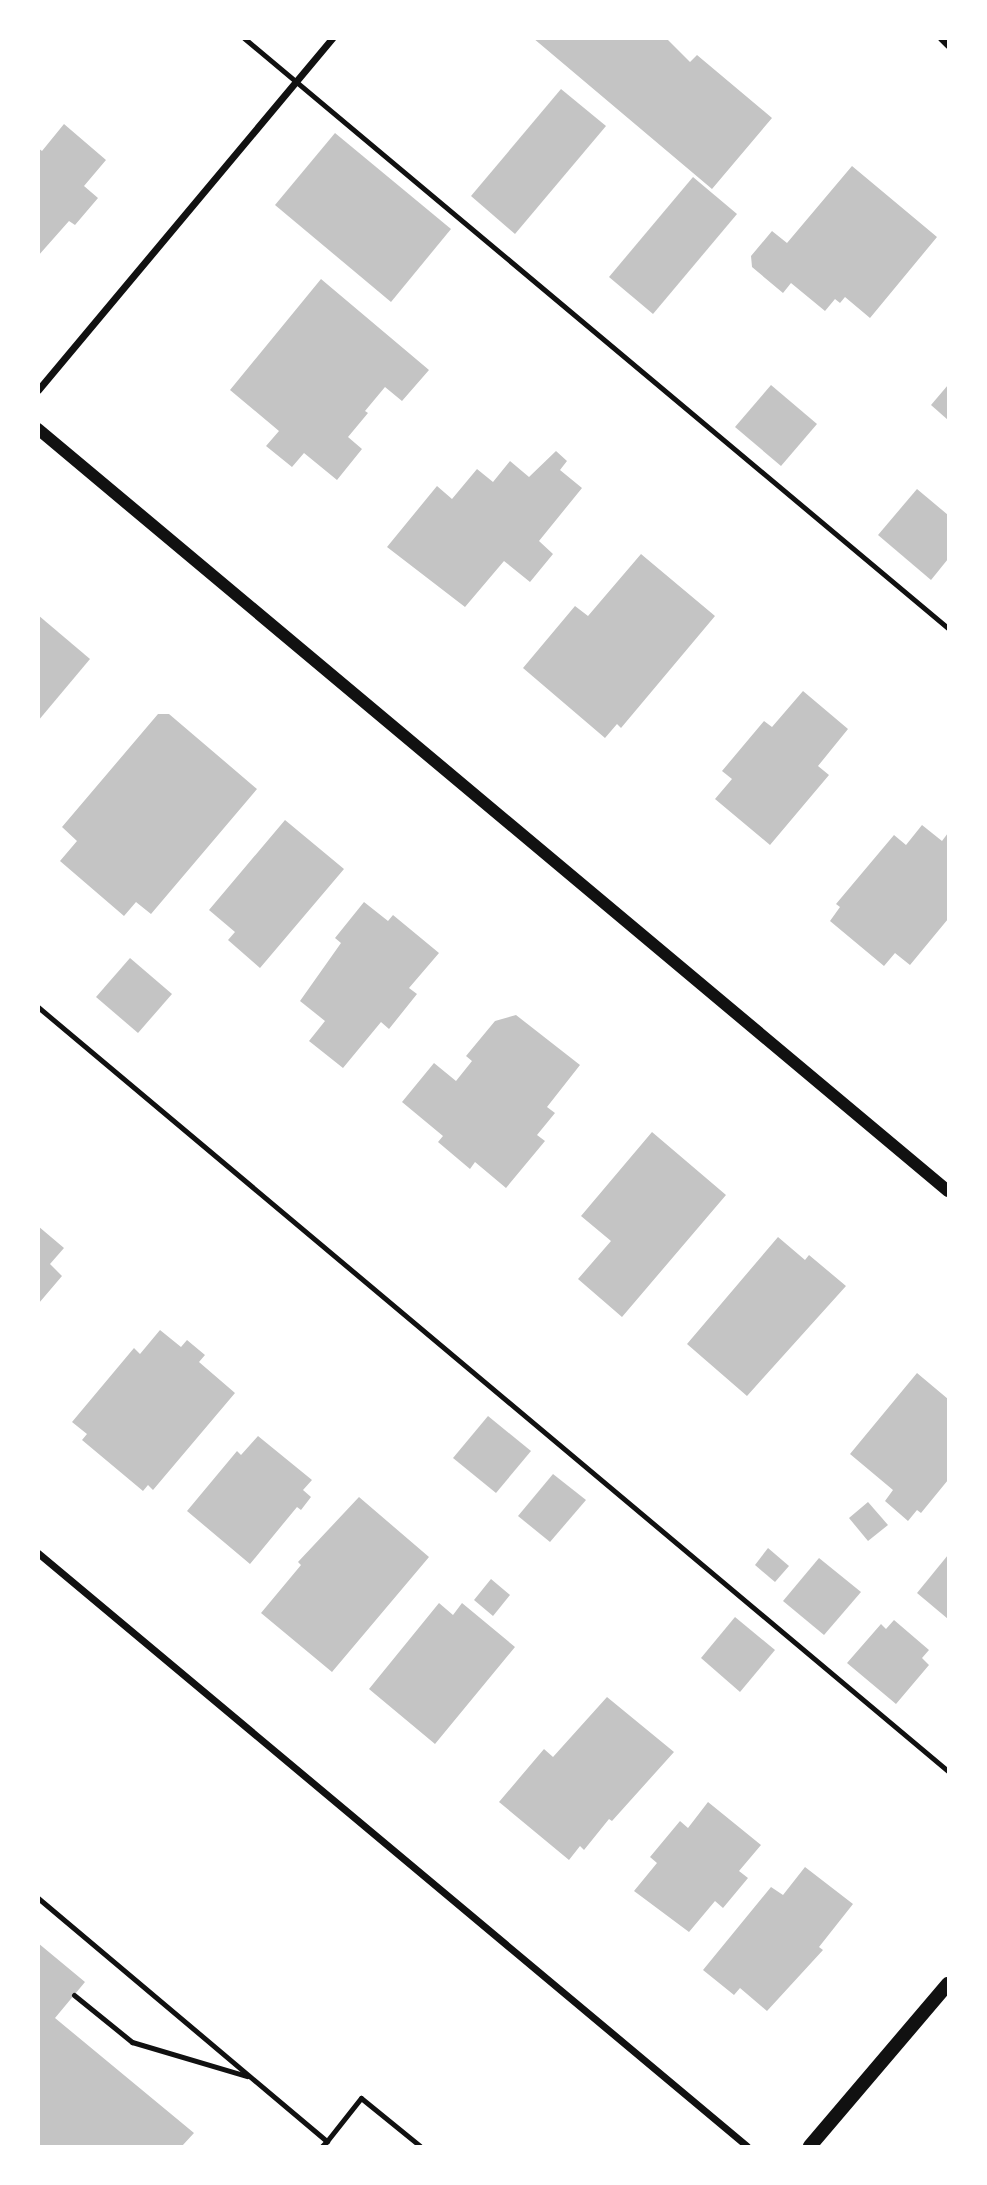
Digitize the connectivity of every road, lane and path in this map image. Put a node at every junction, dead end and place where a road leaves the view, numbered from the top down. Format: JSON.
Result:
{"nodes":[{"id":1,"x":244,"y":38,"type":"edge"},
{"id":2,"x":332,"y":38,"type":"edge"},
{"id":3,"x":941,"y":38,"type":"edge"},
{"id":4,"x":948,"y":45,"type":"edge"},
{"id":5,"x":296,"y":82,"type":"junction"},
{"id":6,"x":38,"y":390,"type":"edge"},
{"id":7,"x":38,"y":429,"type":"edge"},
{"id":8,"x":948,"y":628,"type":"edge"},
{"id":9,"x":38,"y":1007,"type":"edge"},
{"id":10,"x":948,"y":1191,"type":"edge"},
{"id":11,"x":38,"y":1553,"type":"edge"},
{"id":12,"x":948,"y":1771,"type":"edge"},
{"id":13,"x":38,"y":1898,"type":"edge"},
{"id":14,"x":948,"y":1984,"type":"edge"},
{"id":15,"x":74,"y":1995,"type":"dead end"},
{"id":16,"x":250,"y":2077,"type":"junction"},
{"id":17,"x":324,"y":2144,"type":"edge"},
{"id":18,"x":420,"y":2147,"type":"edge"},
{"id":19,"x":747,"y":2147,"type":"edge"},
{"id":20,"x":810,"y":2147,"type":"edge"}],
"edges":[{"from":1,"to":5,"type":"lane"},
{"from":2,"to":5,"type":"street"},
{"from":3,"to":4,"type":"street"},
{"from":5,"to":6,"type":"street"},
{"from":5,"to":8,"type":"lane"},
{"from":7,"to":10,"type":"street"},
{"from":9,"to":12,"type":"lane"},
{"from":11,"to":19,"type":"street"},
{"from":13,"to":16,"type":"lane"},
{"from":14,"to":20,"type":"main road"},
{"from":15,"to":16,"type":"lane"},
{"from":16,"to":17,"type":"lane"},
{"from":17,"to":18,"type":"lane"}]}
